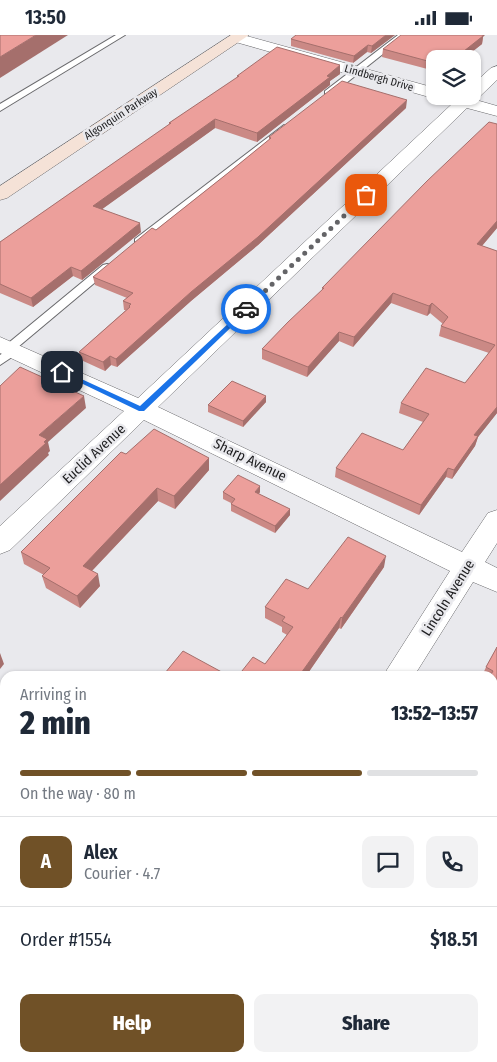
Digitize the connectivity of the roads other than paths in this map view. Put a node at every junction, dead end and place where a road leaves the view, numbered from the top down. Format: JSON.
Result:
{"nodes":[{"id":1,"x":121,"y":35,"type":"edge"},
{"id":2,"x":402,"y":35,"type":"edge"},
{"id":3,"x":239,"y":37,"type":"edge"},
{"id":4,"x":356,"y":71,"type":"junction"},
{"id":5,"x":497,"y":71,"type":"edge"},
{"id":6,"x":481,"y":83,"type":"edge"},
{"id":7,"x":426,"y":90,"type":"edge"},
{"id":8,"x":319,"y":100,"type":"edge"},
{"id":9,"x":481,"y":104,"type":"edge"},
{"id":10,"x":455,"y":105,"type":"edge"},
{"id":11,"x":0,"y":109,"type":"edge"},
{"id":12,"x":497,"y":111,"type":"edge"},
{"id":13,"x":290,"y":123,"type":"edge"},
{"id":14,"x":0,"y":194,"type":"edge"},
{"id":15,"x":132,"y":246,"type":"edge"},
{"id":16,"x":117,"y":258,"type":"edge"},
{"id":17,"x":6,"y":351,"type":"edge"},
{"id":18,"x":141,"y":409,"type":"junction"},
{"id":19,"x":497,"y":520,"type":"edge"},
{"id":20,"x":0,"y":543,"type":"edge"},
{"id":21,"x":467,"y":567,"type":"junction"},
{"id":22,"x":497,"y":581,"type":"edge"},
{"id":23,"x":401,"y":671,"type":"edge"}],
"edges":[{"from":1,"to":11,"type":"lane"},
{"from":2,"to":4,"type":"lane"},
{"from":3,"to":4,"type":"street","name":"Lindbergh Drive"},
{"from":3,"to":14,"type":"main road","name":"Algonquin Parkway"},
{"from":4,"to":7,"type":"street","name":"Lindbergh Drive"},
{"from":4,"to":8,"type":"lane"},
{"from":5,"to":6,"type":"street","name":"Euclid Avenue"},
{"from":9,"to":12,"type":"street"},
{"from":10,"to":18,"type":"street","name":"Euclid Avenue"},
{"from":13,"to":15,"type":"lane"},
{"from":16,"to":17,"type":"lane"},
{"from":17,"to":18,"type":"street","name":"Sharp Avenue"},
{"from":18,"to":20,"type":"street","name":"Euclid Avenue"},
{"from":18,"to":21,"type":"street","name":"Sharp Avenue"},
{"from":19,"to":21,"type":"street","name":"Lincoln Avenue"},
{"from":21,"to":22,"type":"street","name":"Sharp Avenue"},
{"from":21,"to":23,"type":"street","name":"Lincoln Avenue"}]}
